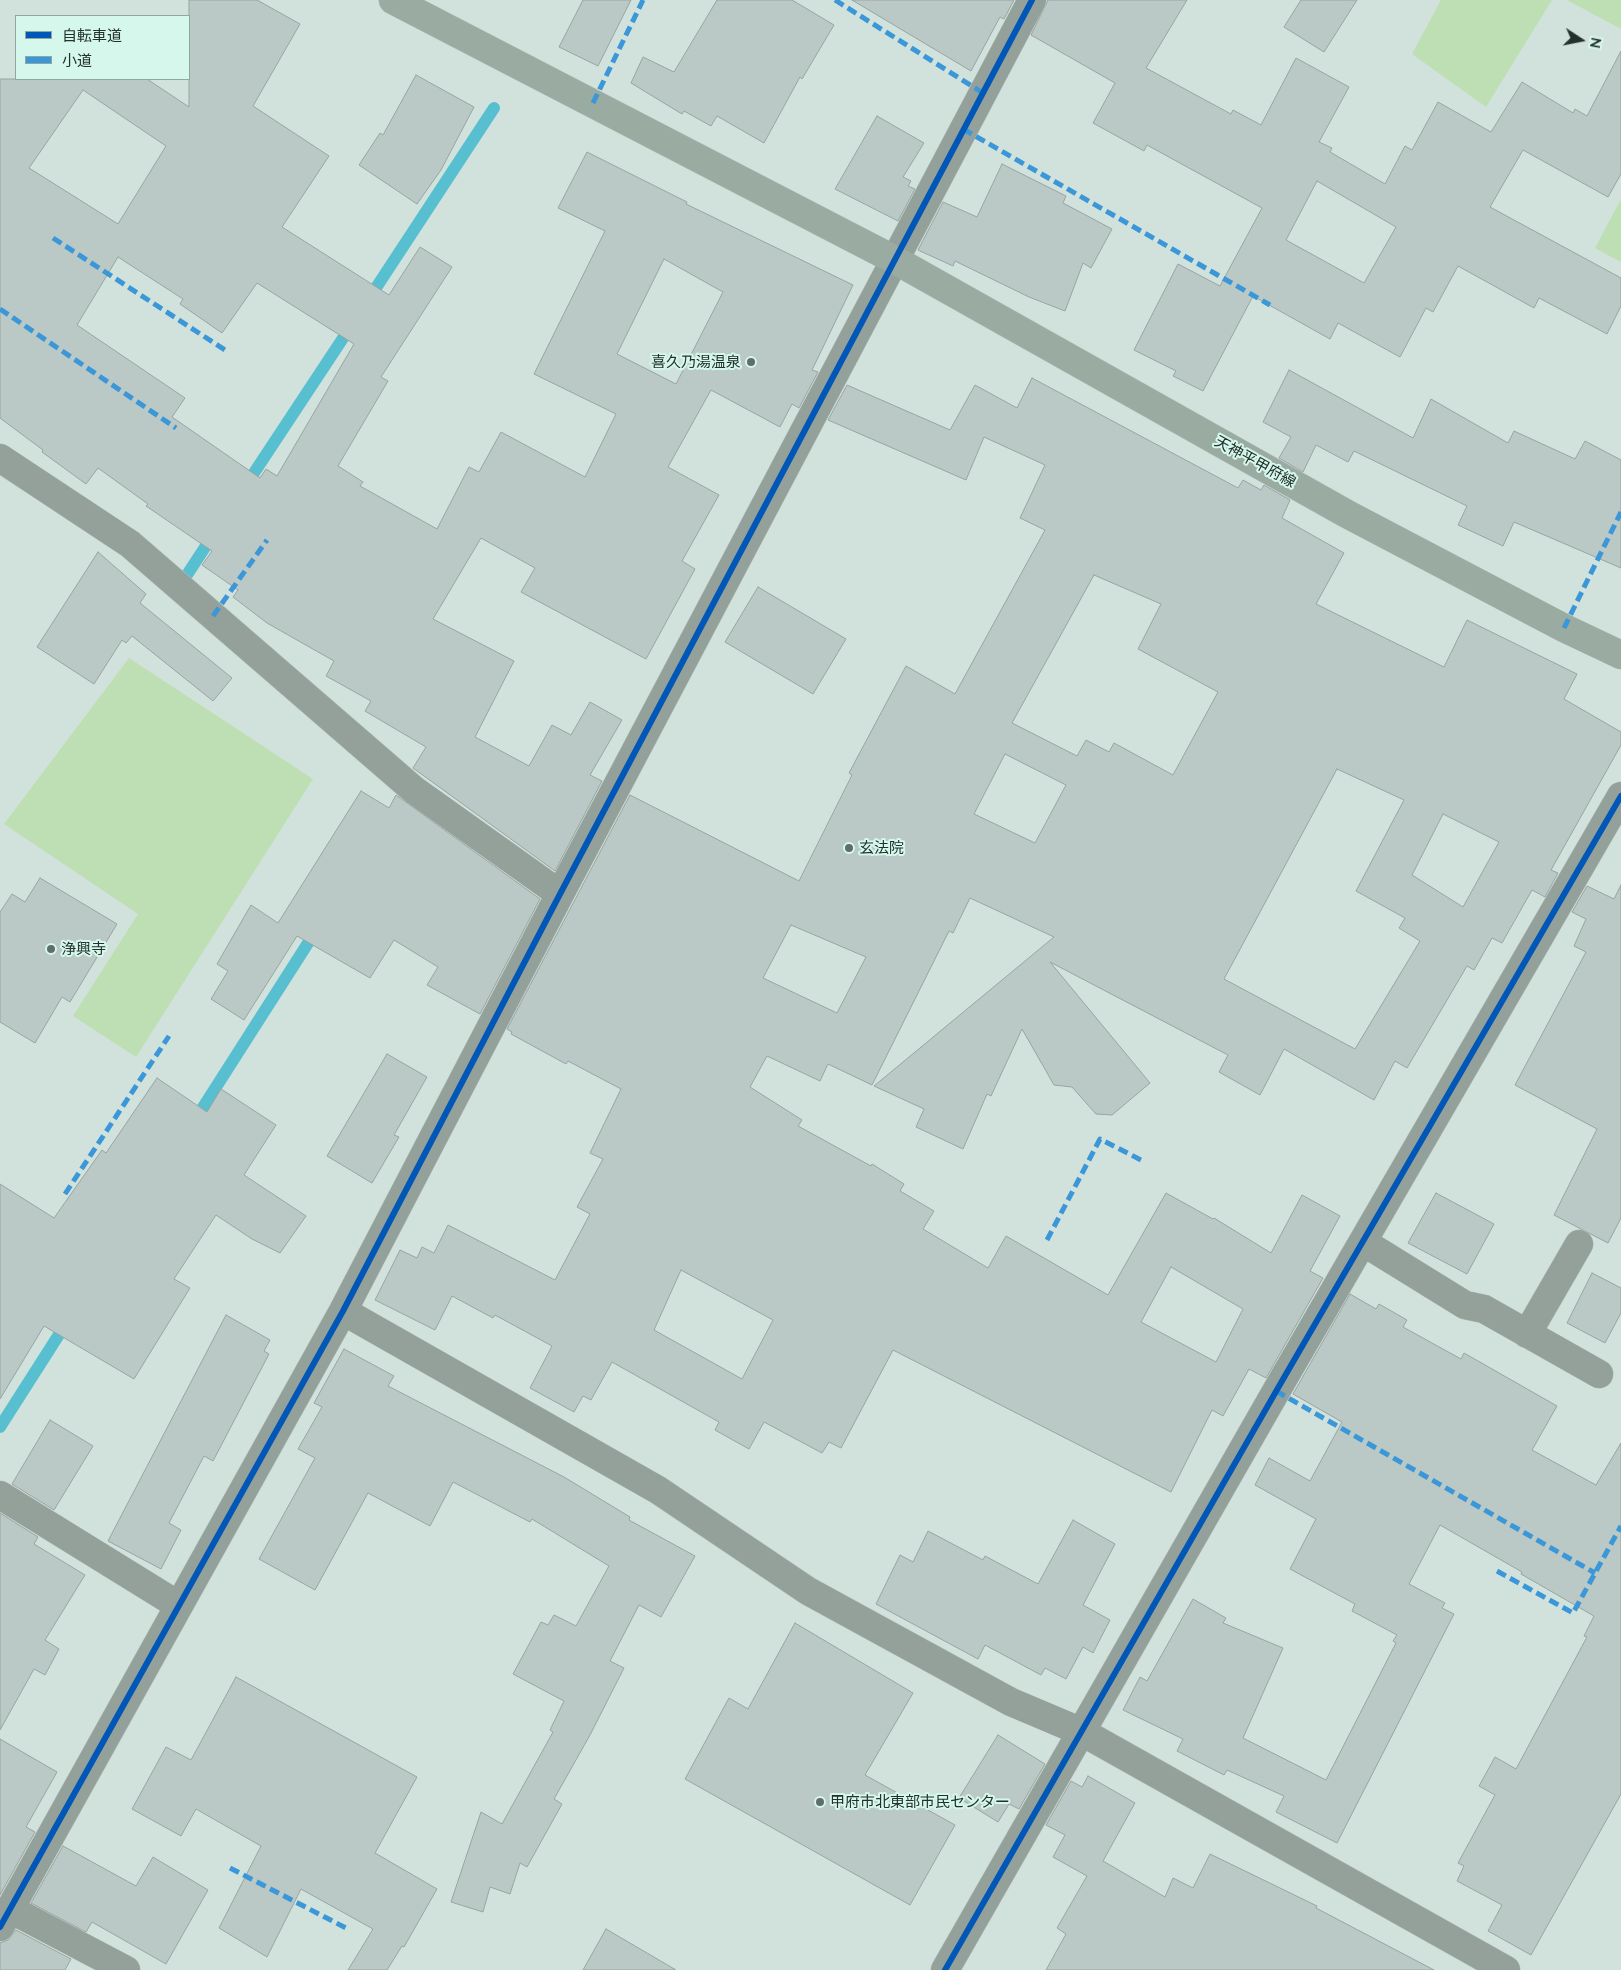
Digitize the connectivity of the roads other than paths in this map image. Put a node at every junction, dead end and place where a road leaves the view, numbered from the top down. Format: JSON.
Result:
{"nodes":[{"id":1,"x":393,"y":0,"type":"edge"},
{"id":2,"x":1032,"y":0,"type":"edge"},
{"id":3,"x":895,"y":260,"type":"junction"},
{"id":4,"x":0,"y":458,"type":"edge"},
{"id":5,"x":1621,"y":655,"type":"edge"},
{"id":6,"x":1621,"y":796,"type":"edge"},
{"id":7,"x":560,"y":894,"type":"junction"},
{"id":8,"x":1363,"y":1242,"type":"junction"},
{"id":9,"x":1578,"y":1244,"type":"dead end"},
{"id":10,"x":343,"y":1311,"type":"junction"},
{"id":11,"x":1527,"y":1334,"type":"junction"},
{"id":12,"x":1598,"y":1374,"type":"dead end"},
{"id":13,"x":0,"y":1495,"type":"edge"},
{"id":14,"x":178,"y":1604,"type":"junction"},
{"id":15,"x":1082,"y":1732,"type":"junction"},
{"id":16,"x":5,"y":1918,"type":"edge"},
{"id":17,"x":1467,"y":1961,"type":"edge"},
{"id":18,"x":126,"y":1970,"type":"edge"},
{"id":19,"x":945,"y":1970,"type":"edge"},
{"id":20,"x":1506,"y":1970,"type":"edge"}],
"edges":[{"from":1,"to":3,"type":"main road","name":"天神平甲府線"},
{"from":2,"to":3,"type":"street"},
{"from":3,"to":5,"type":"main road","name":"天神平甲府線"},
{"from":3,"to":7,"type":"street"},
{"from":4,"to":7,"type":"street"},
{"from":6,"to":8,"type":"street"},
{"from":7,"to":10,"type":"street"},
{"from":8,"to":11,"type":"street"},
{"from":8,"to":15,"type":"street"},
{"from":9,"to":11,"type":"street"},
{"from":10,"to":14,"type":"street"},
{"from":10,"to":15,"type":"street"},
{"from":11,"to":12,"type":"street"},
{"from":13,"to":14,"type":"street"},
{"from":14,"to":16,"type":"street"},
{"from":15,"to":17,"type":"street"},
{"from":15,"to":19,"type":"street"},
{"from":16,"to":18,"type":"street"},
{"from":17,"to":20,"type":"street"}]}
